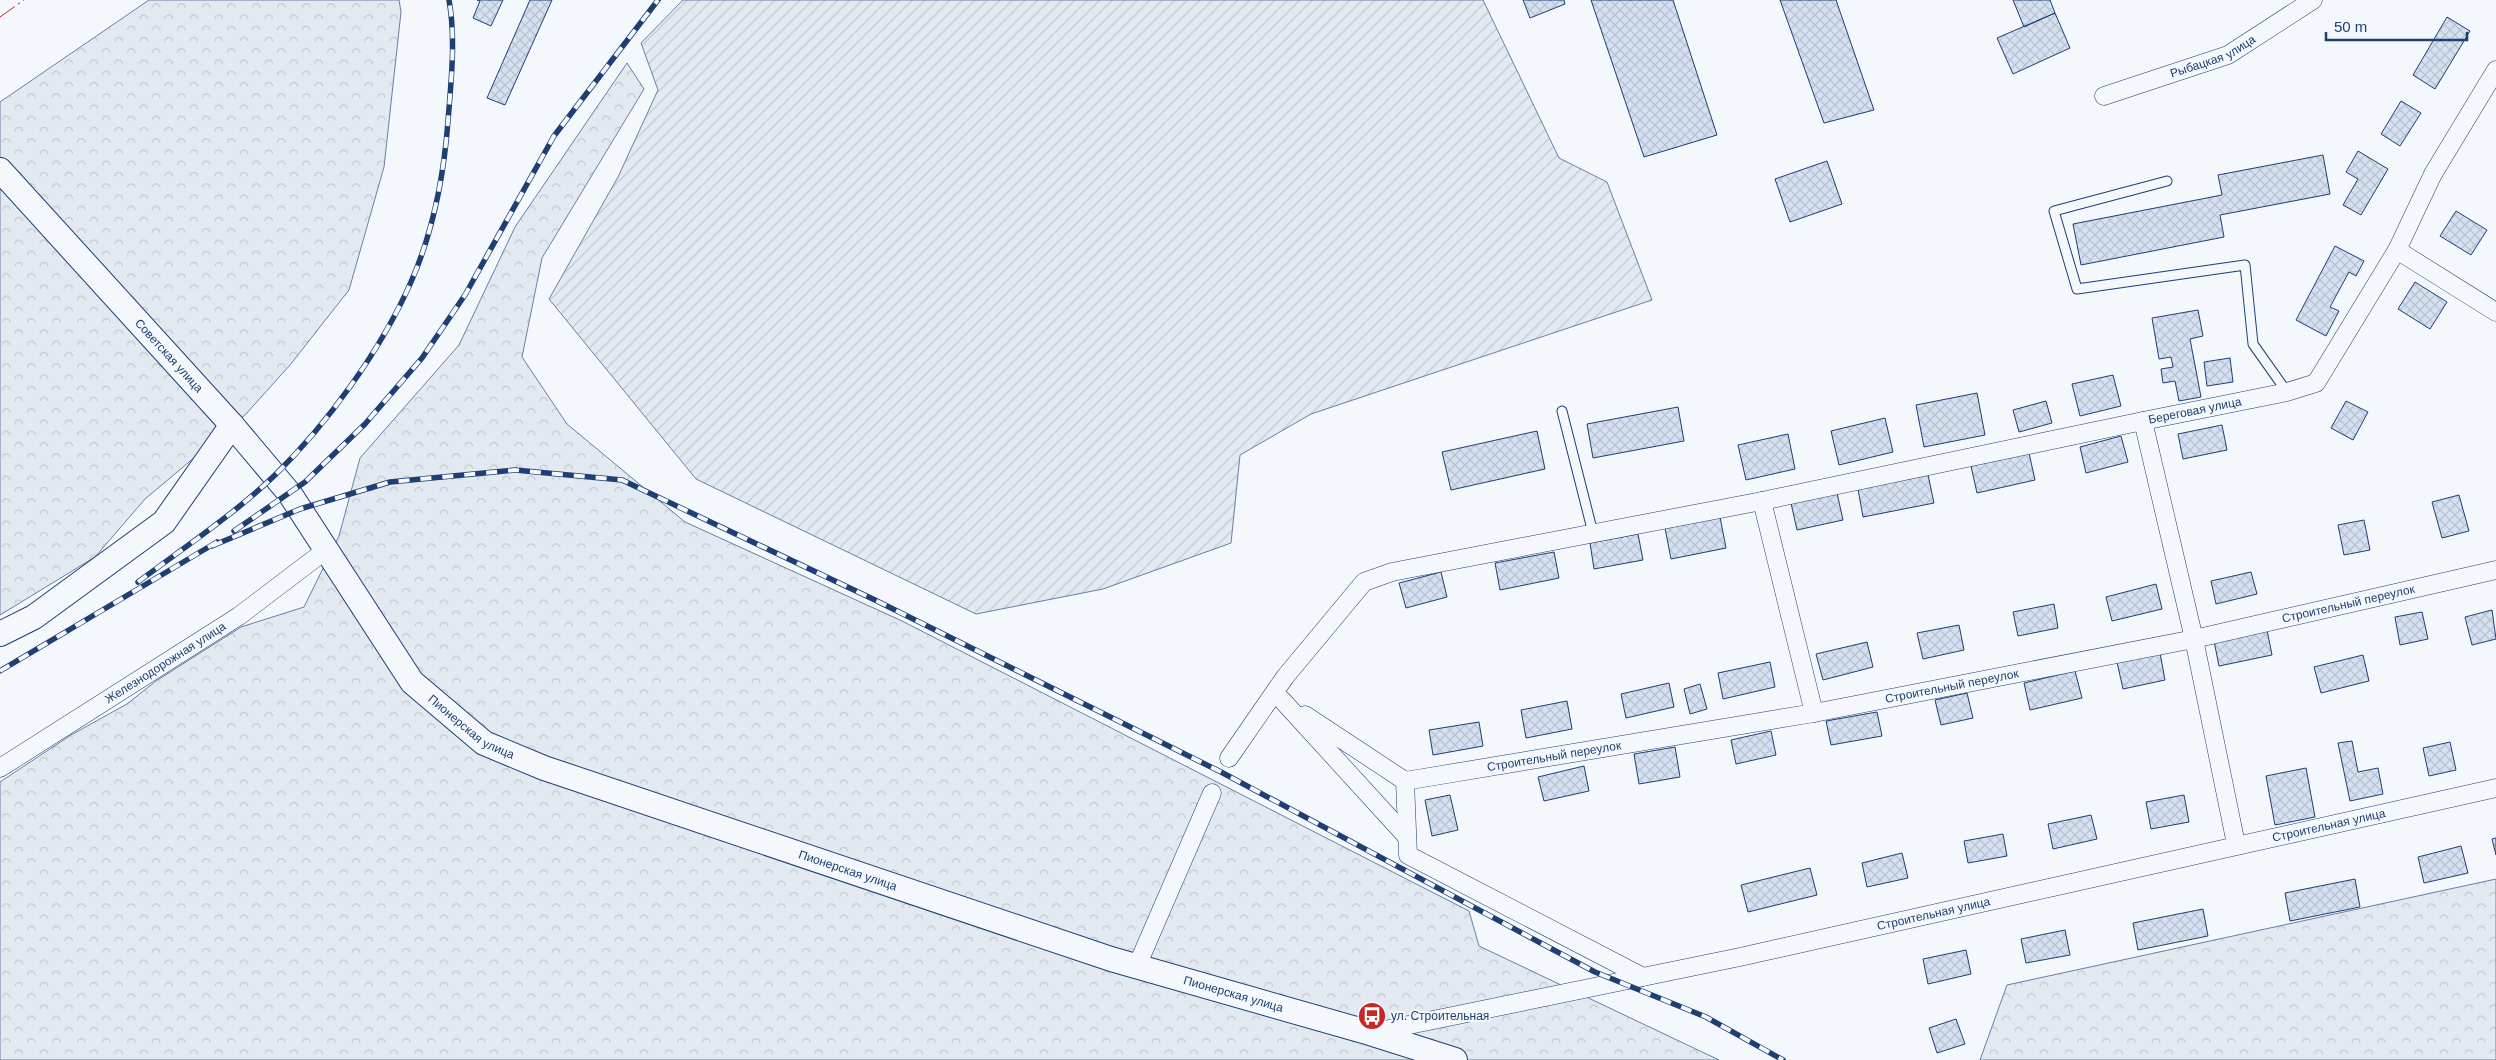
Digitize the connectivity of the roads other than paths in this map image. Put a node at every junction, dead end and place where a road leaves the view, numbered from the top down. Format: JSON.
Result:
{"nodes":[{"id":1,"x":2313,"y":0,"type":"edge"},
{"id":2,"x":2495,"y":75,"type":"edge"},
{"id":3,"x":2104,"y":96,"type":"dead end"},
{"id":4,"x":0,"y":170,"type":"edge"},
{"id":5,"x":2167,"y":181,"type":"dead end"},
{"id":6,"x":2397,"y":250,"type":"junction"},
{"id":7,"x":2496,"y":312,"type":"edge"},
{"id":8,"x":2287,"y":392,"type":"junction"},
{"id":9,"x":1562,"y":411,"type":"dead end"},
{"id":10,"x":2143,"y":421,"type":"junction"},
{"id":11,"x":232,"y":425,"type":"junction"},
{"id":12,"x":1762,"y":501,"type":"junction"},
{"id":13,"x":1593,"y":533,"type":"junction"},
{"id":14,"x":326,"y":550,"type":"junction"},
{"id":15,"x":2496,"y":570,"type":"edge"},
{"id":16,"x":0,"y":634,"type":"edge"},
{"id":17,"x":2194,"y":639,"type":"junction"},
{"id":18,"x":1278,"y":696,"type":"junction"},
{"id":19,"x":1814,"y":714,"type":"junction"},
{"id":20,"x":1230,"y":758,"type":"dead end"},
{"id":21,"x":0,"y":768,"type":"edge"},
{"id":22,"x":1405,"y":781,"type":"junction"},
{"id":23,"x":2496,"y":788,"type":"edge"},
{"id":24,"x":1212,"y":793,"type":"dead end"},
{"id":25,"x":1407,"y":837,"type":"junction"},
{"id":26,"x":2236,"y":844,"type":"junction"},
{"id":27,"x":1137,"y":966,"type":"junction"},
{"id":28,"x":1643,"y":976,"type":"junction"},
{"id":29,"x":1370,"y":1033,"type":"junction"},
{"id":30,"x":1455,"y":1060,"type":"edge"}],
"edges":[{"from":1,"to":3,"type":"street","name":"Рыбацкая улица"},
{"from":2,"to":6,"type":"street","name":"Береговая улица"},
{"from":4,"to":11,"type":"street","name":"Советская улица"},
{"from":5,"to":8,"type":"lane"},
{"from":6,"to":7,"type":"street"},
{"from":6,"to":8,"type":"street","name":"Береговая улица"},
{"from":8,"to":10,"type":"street","name":"Береговая улица"},
{"from":9,"to":13,"type":"lane"},
{"from":10,"to":12,"type":"street"},
{"from":10,"to":17,"type":"street","name":"Береговая улица"},
{"from":11,"to":14,"type":"street","name":"Советская улица"},
{"from":11,"to":16,"type":"street"},
{"from":12,"to":13,"type":"street"},
{"from":12,"to":19,"type":"street"},
{"from":13,"to":18,"type":"street"},
{"from":14,"to":21,"type":"street","name":"Железнодорожная улица"},
{"from":14,"to":27,"type":"street","name":"Пионерская улица"},
{"from":15,"to":17,"type":"street","name":"Строительный переулок"},
{"from":17,"to":19,"type":"street","name":"Строительный переулок"},
{"from":17,"to":26,"type":"street","name":"Береговая улица"},
{"from":18,"to":20,"type":"street"},
{"from":18,"to":22,"type":"street"},
{"from":18,"to":25,"type":"street"},
{"from":19,"to":22,"type":"street","name":"Строительный переулок"},
{"from":22,"to":25,"type":"street"},
{"from":23,"to":26,"type":"street","name":"Строительная улица"},
{"from":24,"to":27,"type":"street"},
{"from":25,"to":28,"type":"street"},
{"from":26,"to":28,"type":"street","name":"Строительная улица"},
{"from":27,"to":29,"type":"street","name":"Пионерская улица"},
{"from":28,"to":29,"type":"street","name":"Строительная улица"},
{"from":29,"to":30,"type":"street","name":"Пионерская улица"}]}
